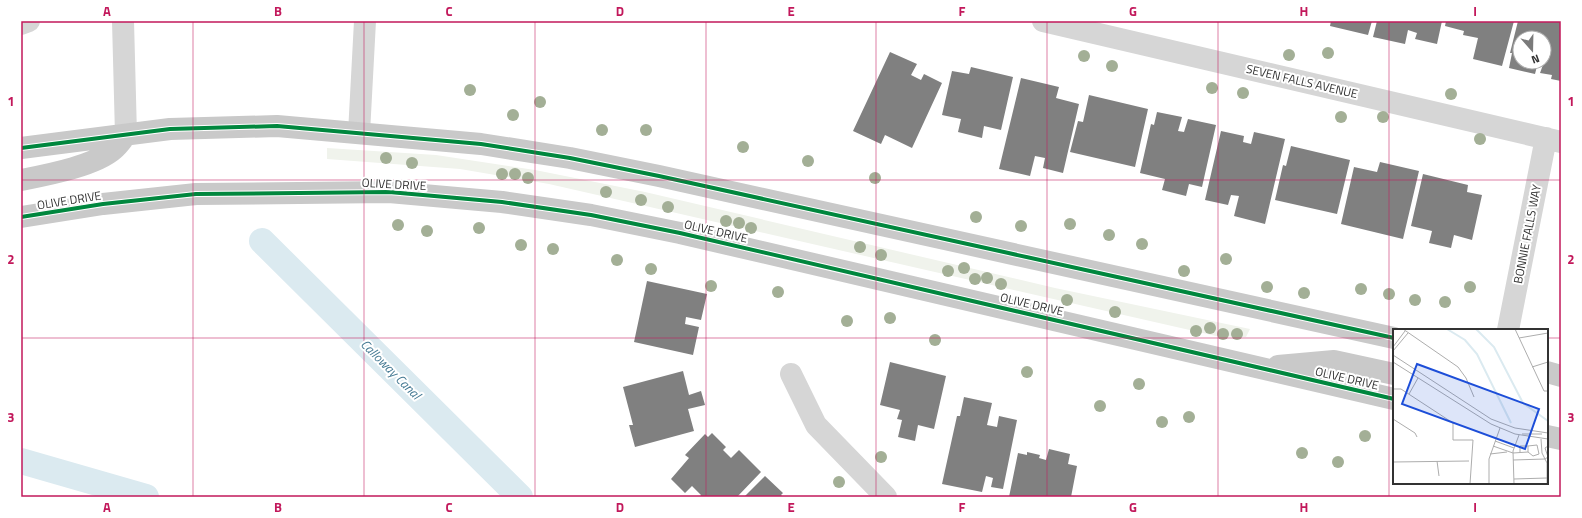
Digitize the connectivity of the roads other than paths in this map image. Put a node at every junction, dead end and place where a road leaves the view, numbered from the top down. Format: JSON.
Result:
{"nodes":[{"id":1,"x":29,"y":21,"type":"edge"},
{"id":2,"x":123,"y":21,"type":"edge"},
{"id":3,"x":365,"y":21,"type":"edge"},
{"id":4,"x":1043,"y":21,"type":"edge"},
{"id":5,"x":21,"y":24,"type":"edge"},
{"id":6,"x":359,"y":133,"type":"junction"},
{"id":7,"x":126,"y":135,"type":"junction"},
{"id":8,"x":1554,"y":140,"type":"edge"},
{"id":9,"x":21,"y":148,"type":"edge"},
{"id":10,"x":21,"y":180,"type":"edge"},
{"id":11,"x":21,"y":217,"type":"edge"},
{"id":12,"x":1508,"y":329,"type":"edge"},
{"id":13,"x":1393,"y":338,"type":"edge"},
{"id":14,"x":1259,"y":367,"type":"junction"},
{"id":15,"x":1548,"y":372,"type":"edge"},
{"id":16,"x":791,"y":374,"type":"dead end"},
{"id":17,"x":1393,"y":374,"type":"edge"},
{"id":18,"x":1561,"y":376,"type":"edge"},
{"id":19,"x":1393,"y":399,"type":"edge"},
{"id":20,"x":1548,"y":436,"type":"edge"},
{"id":21,"x":1561,"y":439,"type":"edge"},
{"id":22,"x":886,"y":497,"type":"edge"}],
"edges":[{"from":1,"to":5,"type":"street"},
{"from":2,"to":7,"type":"street"},
{"from":3,"to":6,"type":"street"},
{"from":4,"to":8,"type":"street","name":"SEVEN FALLS AVENUE"},
{"from":6,"to":7,"type":"main road"},
{"from":6,"to":13,"type":"main road"},
{"from":7,"to":9,"type":"main road"},
{"from":7,"to":10,"type":"main road"},
{"from":8,"to":12,"type":"street","name":"BONNIE FALLS WAY"},
{"from":11,"to":14,"type":"main road","name":"OLIVE DRIVE"},
{"from":14,"to":17,"type":"main road"},
{"from":14,"to":19,"type":"main road","name":"OLIVE DRIVE"},
{"from":15,"to":18,"type":"main road"},
{"from":16,"to":22,"type":"street"},
{"from":20,"to":21,"type":"main road"}]}
